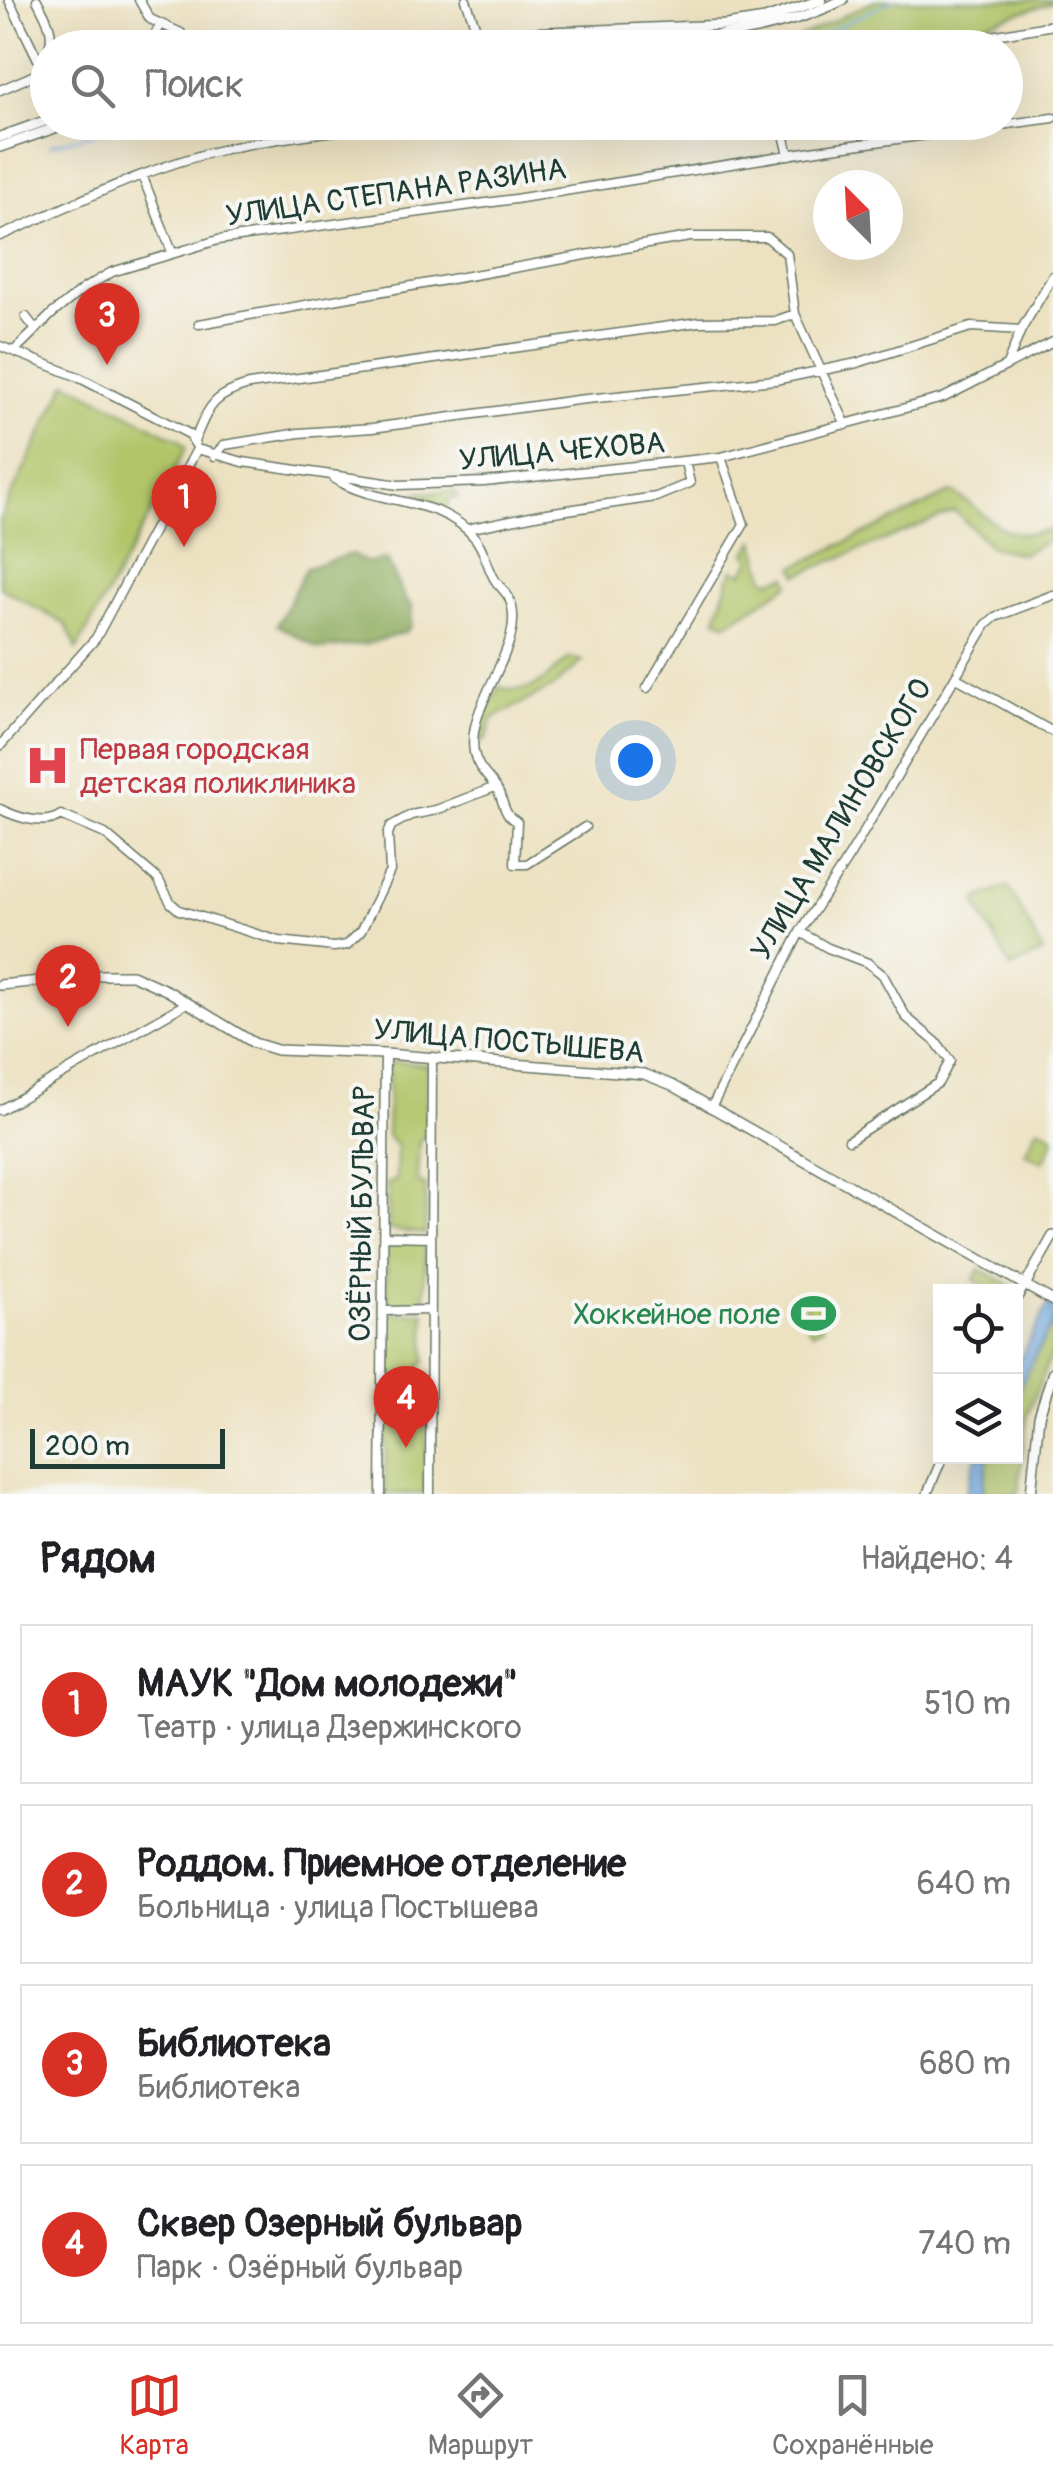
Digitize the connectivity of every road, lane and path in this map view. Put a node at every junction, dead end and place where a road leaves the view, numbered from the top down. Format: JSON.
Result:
{"nodes":[{"id":1,"x":9,"y":0,"type":"edge"},
{"id":2,"x":37,"y":0,"type":"edge"},
{"id":3,"x":139,"y":0,"type":"edge"},
{"id":4,"x":466,"y":0,"type":"edge"},
{"id":5,"x":821,"y":0,"type":"edge"},
{"id":6,"x":844,"y":0,"type":"edge"},
{"id":7,"x":1053,"y":25,"type":"edge"},
{"id":8,"x":160,"y":26,"type":"junction"},
{"id":9,"x":51,"y":30,"type":"edge"},
{"id":10,"x":158,"y":30,"type":"edge"},
{"id":11,"x":172,"y":30,"type":"edge"},
{"id":12,"x":477,"y":30,"type":"edge"},
{"id":13,"x":588,"y":30,"type":"edge"},
{"id":14,"x":755,"y":30,"type":"edge"},
{"id":15,"x":1023,"y":30,"type":"edge"},
{"id":16,"x":30,"y":41,"type":"edge"},
{"id":17,"x":30,"y":79,"type":"edge"},
{"id":18,"x":0,"y":90,"type":"edge"},
{"id":19,"x":1053,"y":118,"type":"edge"},
{"id":20,"x":1023,"y":122,"type":"edge"},
{"id":21,"x":30,"y":126,"type":"edge"},
{"id":22,"x":0,"y":137,"type":"edge"},
{"id":23,"x":30,"y":137,"type":"edge"},
{"id":24,"x":265,"y":140,"type":"edge"},
{"id":25,"x":786,"y":140,"type":"edge"},
{"id":26,"x":900,"y":140,"type":"edge"},
{"id":27,"x":0,"y":147,"type":"edge"},
{"id":28,"x":789,"y":156,"type":"junction"},
{"id":29,"x":142,"y":175,"type":"junction"},
{"id":30,"x":0,"y":236,"type":"edge"},
{"id":31,"x":172,"y":252,"type":"junction"},
{"id":32,"x":1053,"y":276,"type":"edge"},
{"id":33,"x":795,"y":314,"type":"junction"},
{"id":34,"x":26,"y":317,"type":"dead end"},
{"id":35,"x":199,"y":324,"type":"dead end"},
{"id":36,"x":36,"y":330,"type":"junction"},
{"id":37,"x":1022,"y":330,"type":"junction"},
{"id":38,"x":1053,"y":342,"type":"edge"},
{"id":39,"x":0,"y":346,"type":"edge"},
{"id":40,"x":14,"y":351,"type":"junction"},
{"id":41,"x":1007,"y":365,"type":"junction"},
{"id":42,"x":821,"y":370,"type":"junction"},
{"id":43,"x":846,"y":424,"type":"junction"},
{"id":44,"x":195,"y":445,"type":"junction"},
{"id":45,"x":214,"y":456,"type":"junction"},
{"id":46,"x":721,"y":457,"type":"junction"},
{"id":47,"x":684,"y":462,"type":"junction"},
{"id":48,"x":334,"y":477,"type":"junction"},
{"id":49,"x":466,"y":529,"type":"junction"},
{"id":50,"x":1053,"y":596,"type":"edge"},
{"id":51,"x":955,"y":677,"type":"junction"},
{"id":52,"x":647,"y":688,"type":"dead end"},
{"id":53,"x":1053,"y":732,"type":"edge"},
{"id":54,"x":0,"y":746,"type":"edge"},
{"id":55,"x":495,"y":787,"type":"junction"},
{"id":56,"x":0,"y":809,"type":"edge"},
{"id":57,"x":586,"y":827,"type":"dead end"},
{"id":58,"x":800,"y":932,"type":"junction"},
{"id":59,"x":0,"y":985,"type":"edge"},
{"id":60,"x":186,"y":1003,"type":"junction"},
{"id":61,"x":386,"y":1054,"type":"junction"},
{"id":62,"x":432,"y":1057,"type":"junction"},
{"id":63,"x":710,"y":1108,"type":"junction"},
{"id":64,"x":0,"y":1110,"type":"edge"},
{"id":65,"x":849,"y":1140,"type":"dead end"},
{"id":66,"x":384,"y":1236,"type":"junction"},
{"id":67,"x":1053,"y":1236,"type":"edge"},
{"id":68,"x":430,"y":1237,"type":"junction"},
{"id":69,"x":1025,"y":1285,"type":"junction"},
{"id":70,"x":1023,"y":1288,"type":"edge"},
{"id":71,"x":1053,"y":1301,"type":"edge"},
{"id":72,"x":430,"y":1310,"type":"junction"},
{"id":73,"x":384,"y":1311,"type":"junction"},
{"id":74,"x":1053,"y":1372,"type":"edge"},
{"id":75,"x":940,"y":1464,"type":"edge"},
{"id":76,"x":381,"y":1494,"type":"edge"},
{"id":77,"x":430,"y":1494,"type":"edge"},
{"id":78,"x":927,"y":1494,"type":"edge"},
{"id":79,"x":1031,"y":1494,"type":"edge"}],
"edges":[{"from":1,"to":16,"type":"street"},
{"from":2,"to":9,"type":"street"},
{"from":3,"to":8,"type":"street"},
{"from":4,"to":12,"type":"street"},
{"from":5,"to":13,"type":"main road"},
{"from":6,"to":14,"type":"main road"},
{"from":7,"to":15,"type":"street"},
{"from":8,"to":10,"type":"street"},
{"from":8,"to":11,"type":"street"},
{"from":17,"to":18,"type":"street"},
{"from":19,"to":20,"type":"street","name":"УЛИЦА СТЕПАНА РАЗИНА"},
{"from":21,"to":22,"type":"main road"},
{"from":23,"to":27,"type":"main road"},
{"from":24,"to":29,"type":"street"},
{"from":25,"to":28,"type":"street"},
{"from":26,"to":28,"type":"street","name":"УЛИЦА СТЕПАНА РАЗИНА"},
{"from":28,"to":31,"type":"street","name":"УЛИЦА СТЕПАНА РАЗИНА"},
{"from":29,"to":30,"type":"street"},
{"from":29,"to":31,"type":"street"},
{"from":31,"to":36,"type":"street","name":"УЛИЦА СТЕПАНА РАЗИНА"},
{"from":32,"to":37,"type":"street"},
{"from":33,"to":35,"type":"street"},
{"from":33,"to":42,"type":"street"},
{"from":33,"to":44,"type":"street"},
{"from":34,"to":36,"type":"street"},
{"from":36,"to":40,"type":"street","name":"УЛИЦА СТЕПАНА РАЗИНА"},
{"from":37,"to":41,"type":"street"},
{"from":37,"to":42,"type":"street"},
{"from":38,"to":41,"type":"street"},
{"from":39,"to":40,"type":"street","name":"УЛИЦА ЧЕХОВА"},
{"from":40,"to":44,"type":"street","name":"УЛИЦА ЧЕХОВА"},
{"from":41,"to":43,"type":"street"},
{"from":42,"to":43,"type":"street"},
{"from":42,"to":45,"type":"street"},
{"from":43,"to":46,"type":"street"},
{"from":44,"to":45,"type":"street","name":"УЛИЦА ЧЕХОВА"},
{"from":44,"to":54,"type":"street"},
{"from":45,"to":48,"type":"street","name":"УЛИЦА ЧЕХОВА"},
{"from":46,"to":47,"type":"street"},
{"from":46,"to":52,"type":"street"},
{"from":47,"to":48,"type":"street","name":"УЛИЦА ЧЕХОВА"},
{"from":47,"to":49,"type":"street","name":"УЛИЦА ЧЕХОВА"},
{"from":48,"to":49,"type":"street"},
{"from":49,"to":55,"type":"street"},
{"from":50,"to":51,"type":"street","name":"УЛИЦА МАЛИНОВСКОГО"},
{"from":51,"to":53,"type":"street"},
{"from":51,"to":58,"type":"street","name":"УЛИЦА МАЛИНОВСКОГО"},
{"from":55,"to":56,"type":"street"},
{"from":55,"to":57,"type":"street"},
{"from":58,"to":63,"type":"street","name":"УЛИЦА МАЛИНОВСКОГО"},
{"from":58,"to":65,"type":"street"},
{"from":59,"to":60,"type":"main road","name":"УЛИЦА ПОСТЫШЕВА"},
{"from":60,"to":61,"type":"main road","name":"УЛИЦА ПОСТЫШЕВА"},
{"from":60,"to":64,"type":"street"},
{"from":61,"to":62,"type":"main road","name":"УЛИЦА ПОСТЫШЕВА"},
{"from":61,"to":66,"type":"street","name":"ОЗЁРНЫЙ БУЛЬВАР"},
{"from":62,"to":63,"type":"main road","name":"УЛИЦА ПОСТЫШЕВА"},
{"from":62,"to":68,"type":"street"},
{"from":63,"to":69,"type":"main road","name":"УЛИЦА ПОСТЫШЕВА"},
{"from":66,"to":68,"type":"street"},
{"from":66,"to":73,"type":"street","name":"ОЗЁРНЫЙ БУЛЬВАР"},
{"from":67,"to":69,"type":"main road"},
{"from":68,"to":72,"type":"street"},
{"from":69,"to":70,"type":"street"},
{"from":69,"to":71,"type":"main road","name":"УЛИЦА ПОСТЫШЕВА"},
{"from":72,"to":73,"type":"street"},
{"from":72,"to":77,"type":"street"},
{"from":73,"to":76,"type":"street","name":"ОЗЁРНЫЙ БУЛЬВАР"},
{"from":74,"to":79,"type":"main road"},
{"from":75,"to":78,"type":"street"}]}
